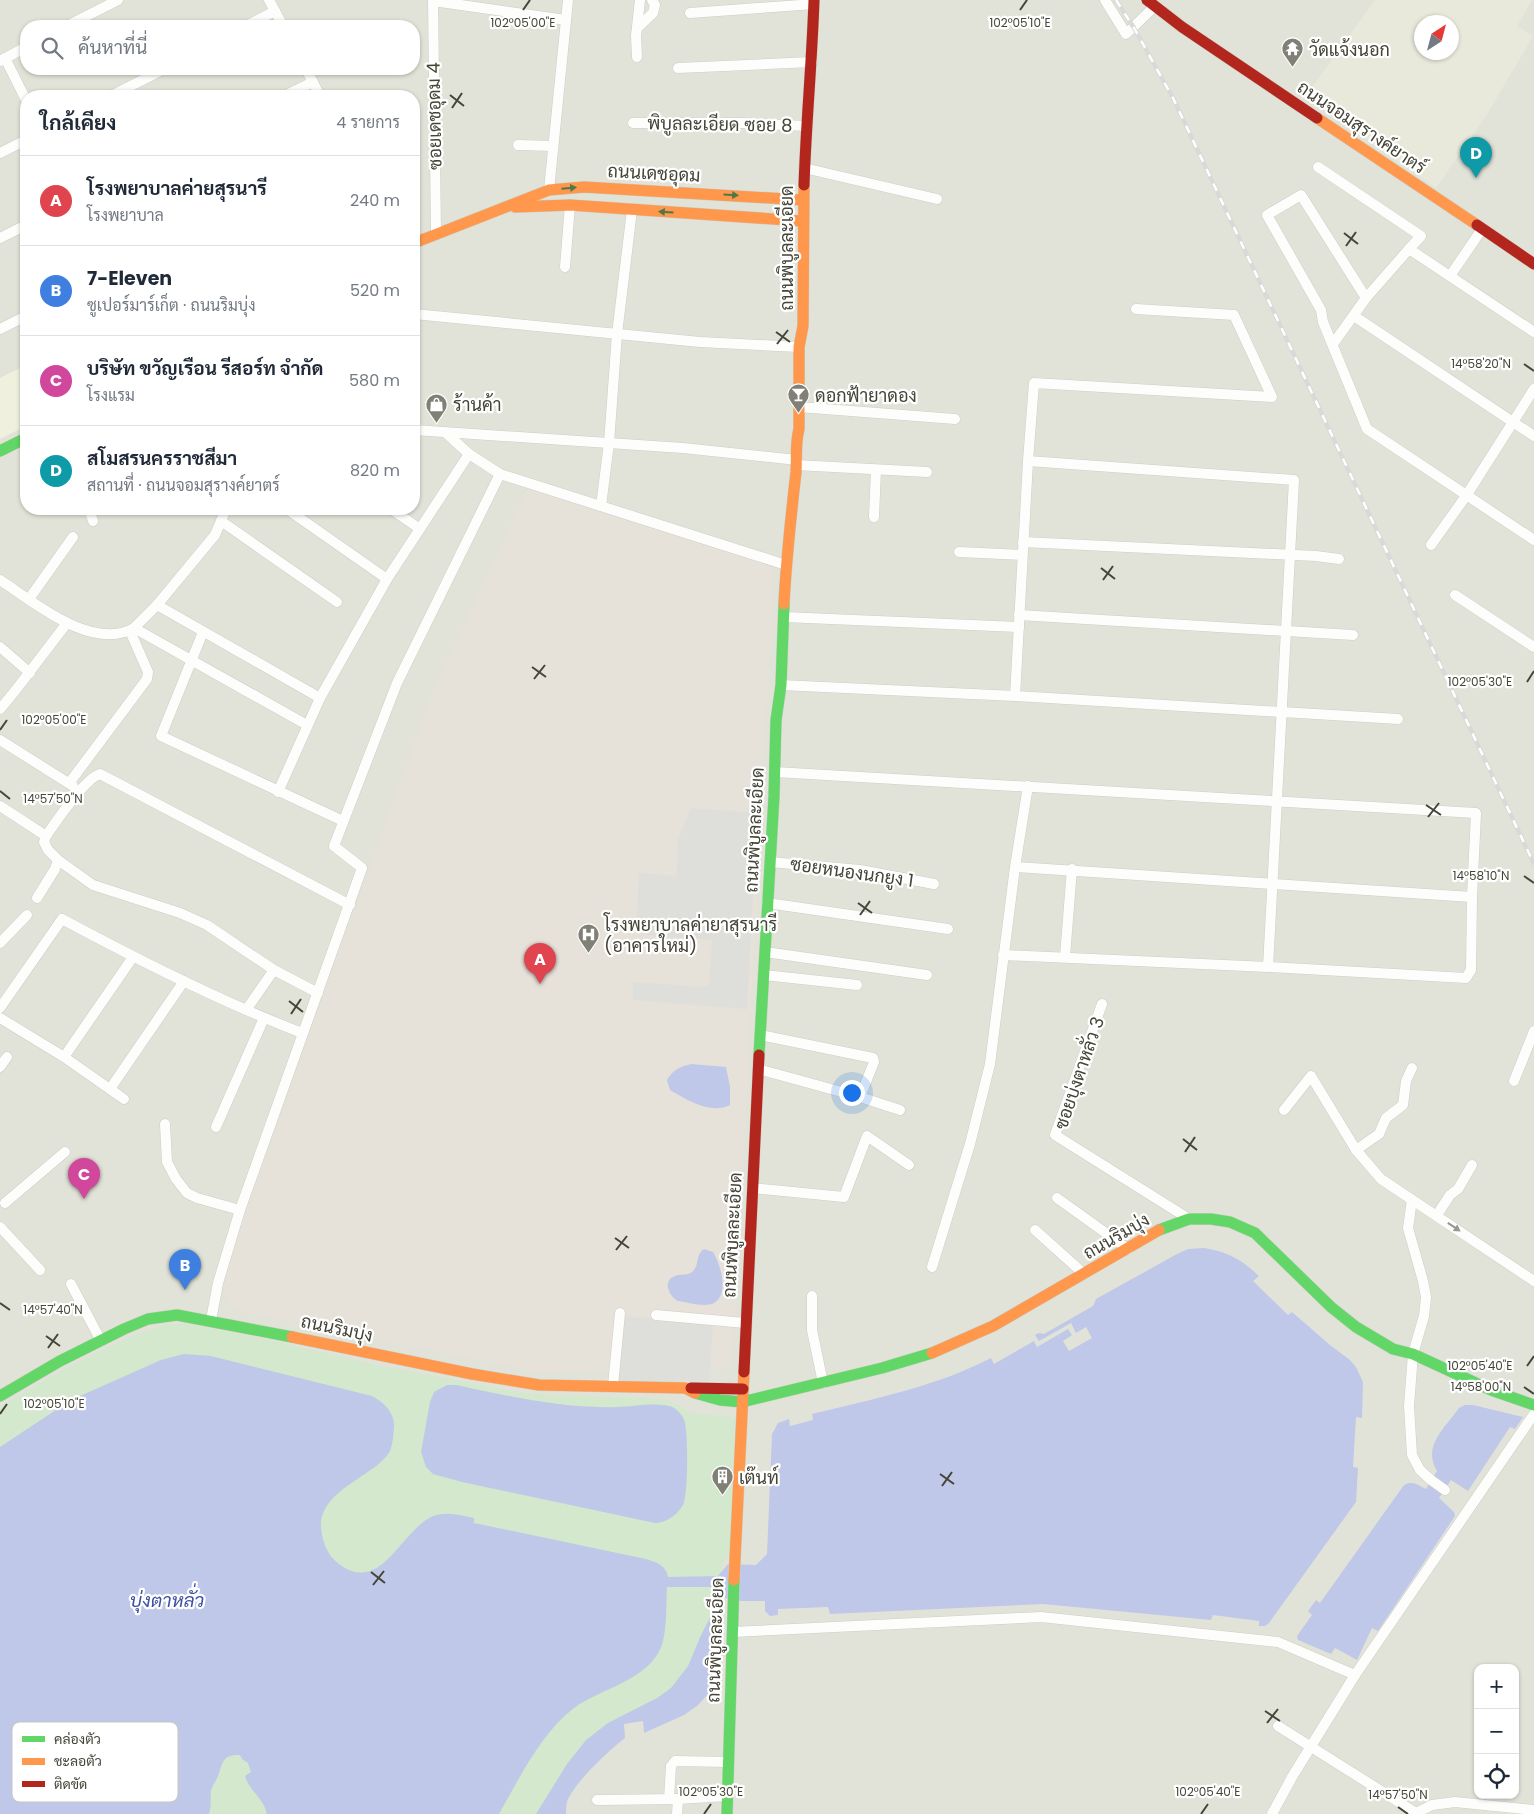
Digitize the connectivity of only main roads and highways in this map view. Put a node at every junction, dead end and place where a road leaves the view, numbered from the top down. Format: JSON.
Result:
{"nodes":[{"id":1,"x":814,"y":2,"type":"edge"},
{"id":2,"x":1151,"y":4,"type":"edge"},
{"id":3,"x":634,"y":189,"type":"junction"},
{"id":4,"x":802,"y":200,"type":"junction"},
{"id":5,"x":506,"y":207,"type":"junction"},
{"id":6,"x":632,"y":210,"type":"junction"},
{"id":7,"x":802,"y":221,"type":"junction"},
{"id":8,"x":420,"y":240,"type":"edge"},
{"id":9,"x":1534,"y":264,"type":"edge"},
{"id":10,"x":20,"y":441,"type":"edge"},
{"id":11,"x":0,"y":451,"type":"edge"},
{"id":12,"x":685,"y":1388,"type":"junction"},
{"id":13,"x":743,"y":1389,"type":"junction"},
{"id":14,"x":1,"y":1393,"type":"edge"},
{"id":15,"x":742,"y":1402,"type":"junction"},
{"id":16,"x":1534,"y":1405,"type":"edge"},
{"id":17,"x":727,"y":1814,"type":"edge"}],
"edges":[{"from":1,"to":4,"type":"main road","name":"ถนนพิบูลละเอียด"},
{"from":2,"to":9,"type":"main road","name":"ถนนจอมสุรางค์ยาตร์"},
{"from":3,"to":4,"type":"main road","name":"ถนนเดชอุดม","one_way":true},
{"from":5,"to":3,"type":"main road","name":"ถนนเดชอุดม","one_way":true},
{"from":3,"to":6,"type":"main road"},
{"from":4,"to":7,"type":"main road","name":"ถนนพิบูลละเอียด"},
{"from":5,"to":6,"type":"main road","name":"ถนนเดชอุดม"},
{"from":5,"to":8,"type":"main road","name":"ถนนเดชอุดม"},
{"from":7,"to":6,"type":"main road","name":"ถนนเดชอุดม","one_way":true},
{"from":7,"to":13,"type":"main road","name":"ถนนพิบูลละเอียด"},
{"from":10,"to":11,"type":"main road"},
{"from":12,"to":13,"type":"main road","name":"ถนนริมบุ่ง"},
{"from":12,"to":14,"type":"main road","name":"ถนนริมบุ่ง"},
{"from":12,"to":15,"type":"main road","name":"ถนนริมบุ่ง"},
{"from":13,"to":15,"type":"main road","name":"ถนนพิบูลละเอียด"},
{"from":15,"to":16,"type":"main road","name":"ถนนริมบุ่ง"},
{"from":15,"to":17,"type":"main road","name":"ถนนพิบูลละเอียด"}]}
